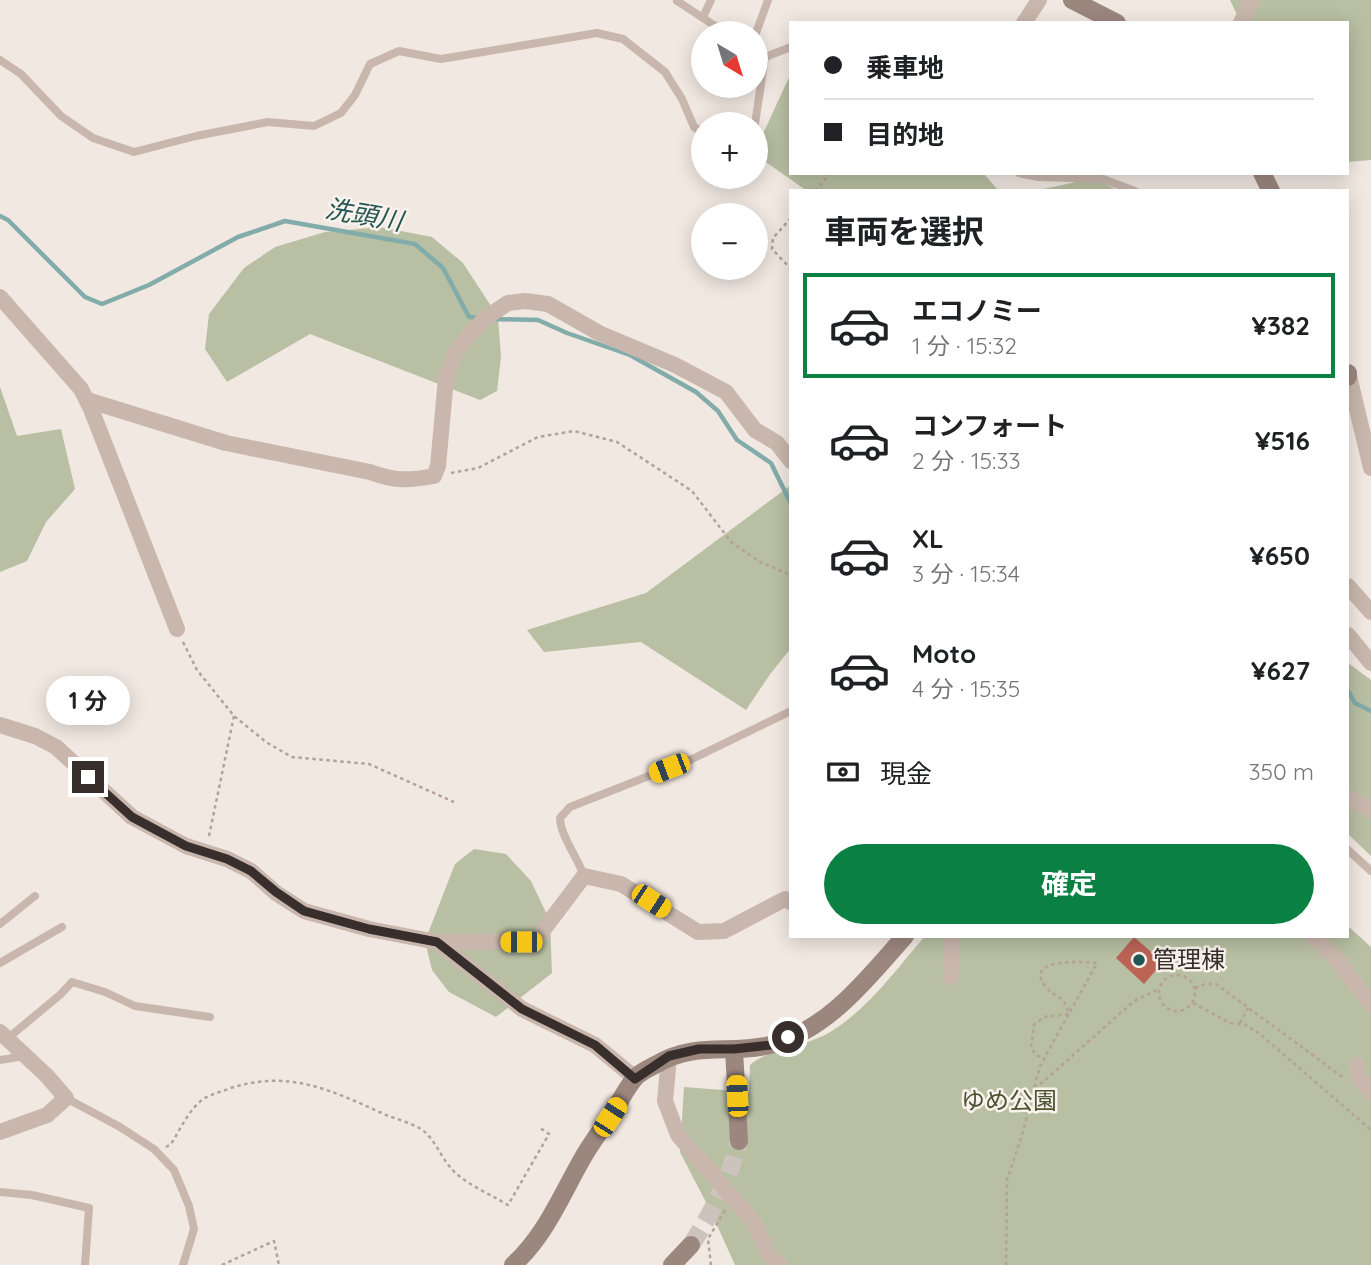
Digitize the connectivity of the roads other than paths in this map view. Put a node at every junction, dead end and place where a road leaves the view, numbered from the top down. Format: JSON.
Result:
{"nodes":[{"id":1,"x":711,"y":0,"type":"edge"},
{"id":2,"x":768,"y":0,"type":"edge"},
{"id":3,"x":1039,"y":0,"type":"edge"},
{"id":4,"x":1072,"y":0,"type":"edge"},
{"id":5,"x":1251,"y":0,"type":"edge"},
{"id":6,"x":677,"y":1,"type":"edge"},
{"id":7,"x":703,"y":17,"type":"junction"},
{"id":8,"x":709,"y":21,"type":"edge"},
{"id":9,"x":760,"y":21,"type":"edge"},
{"id":10,"x":1025,"y":21,"type":"edge"},
{"id":11,"x":1113,"y":21,"type":"edge"},
{"id":12,"x":1242,"y":21,"type":"edge"},
{"id":13,"x":789,"y":48,"type":"edge"},
{"id":14,"x":768,"y":56,"type":"edge"},
{"id":15,"x":0,"y":60,"type":"edge"},
{"id":16,"x":691,"y":120,"type":"edge"},
{"id":17,"x":1028,"y":175,"type":"edge"},
{"id":18,"x":1130,"y":189,"type":"edge"},
{"id":19,"x":3,"y":303,"type":"edge"},
{"id":20,"x":1349,"y":379,"type":"edge"},
{"id":21,"x":86,"y":400,"type":"junction"},
{"id":22,"x":789,"y":458,"type":"edge"},
{"id":23,"x":1371,"y":468,"type":"edge"},
{"id":24,"x":1349,"y":587,"type":"edge"},
{"id":25,"x":1371,"y":612,"type":"edge"},
{"id":26,"x":177,"y":629,"type":"road end"},
{"id":27,"x":1349,"y":636,"type":"edge"},
{"id":28,"x":1371,"y":663,"type":"edge"},
{"id":29,"x":789,"y":712,"type":"edge"},
{"id":30,"x":0,"y":725,"type":"edge"},
{"id":31,"x":1349,"y":798,"type":"edge"},
{"id":32,"x":1371,"y":811,"type":"edge"},
{"id":33,"x":1349,"y":851,"type":"edge"},
{"id":34,"x":1371,"y":871,"type":"edge"},
{"id":35,"x":583,"y":876,"type":"junction"},
{"id":36,"x":35,"y":896,"type":"dead end"},
{"id":37,"x":789,"y":901,"type":"edge"},
{"id":38,"x":0,"y":924,"type":"edge"},
{"id":39,"x":62,"y":927,"type":"dead end"},
{"id":40,"x":903,"y":938,"type":"edge"},
{"id":41,"x":952,"y":938,"type":"edge"},
{"id":42,"x":1314,"y":938,"type":"edge"},
{"id":43,"x":437,"y":942,"type":"junction"},
{"id":44,"x":0,"y":963,"type":"edge"},
{"id":45,"x":950,"y":977,"type":"dead end"},
{"id":46,"x":1371,"y":1004,"type":"edge"},
{"id":47,"x":210,"y":1017,"type":"dead end"},
{"id":48,"x":3,"y":1036,"type":"edge"},
{"id":49,"x":734,"y":1049,"type":"junction"},
{"id":50,"x":26,"y":1056,"type":"junction"},
{"id":51,"x":669,"y":1056,"type":"junction"},
{"id":52,"x":0,"y":1060,"type":"edge"},
{"id":53,"x":1357,"y":1065,"type":"dead end"},
{"id":54,"x":635,"y":1079,"type":"junction"},
{"id":55,"x":1367,"y":1089,"type":"edge"},
{"id":56,"x":66,"y":1098,"type":"junction"},
{"id":57,"x":0,"y":1132,"type":"edge"},
{"id":58,"x":740,"y":1141,"type":"tunnel mouth"},
{"id":59,"x":0,"y":1192,"type":"edge"},
{"id":60,"x":691,"y":1245,"type":"tunnel mouth"},
{"id":61,"x":85,"y":1265,"type":"edge"},
{"id":62,"x":183,"y":1265,"type":"edge"},
{"id":63,"x":513,"y":1265,"type":"edge"},
{"id":64,"x":672,"y":1265,"type":"edge"},
{"id":65,"x":780,"y":1265,"type":"edge"}],
"edges":[{"from":1,"to":7,"type":"lane"},
{"from":2,"to":9,"type":"lane"},
{"from":3,"to":10,"type":"street"},
{"from":4,"to":11,"type":"street"},
{"from":5,"to":12,"type":"street"},
{"from":6,"to":7,"type":"lane"},
{"from":7,"to":8,"type":"lane"},
{"from":13,"to":14,"type":"lane"},
{"from":15,"to":16,"type":"lane"},
{"from":17,"to":18,"type":"lane"},
{"from":19,"to":21,"type":"street"},
{"from":20,"to":23,"type":"street"},
{"from":21,"to":22,"type":"street"},
{"from":21,"to":26,"type":"street"},
{"from":24,"to":25,"type":"street"},
{"from":27,"to":28,"type":"street"},
{"from":29,"to":35,"type":"lane"},
{"from":30,"to":43,"type":"street"},
{"from":31,"to":32,"type":"street"},
{"from":33,"to":34,"type":"lane"},
{"from":35,"to":37,"type":"street"},
{"from":35,"to":43,"type":"street"},
{"from":36,"to":38,"type":"lane"},
{"from":39,"to":44,"type":"lane"},
{"from":40,"to":49,"type":"street"},
{"from":41,"to":45,"type":"street"},
{"from":42,"to":46,"type":"street"},
{"from":43,"to":54,"type":"street"},
{"from":47,"to":48,"type":"lane"},
{"from":48,"to":50,"type":"street"},
{"from":49,"to":51,"type":"street"},
{"from":49,"to":58,"type":"street"},
{"from":50,"to":52,"type":"lane"},
{"from":50,"to":56,"type":"street"},
{"from":51,"to":54,"type":"street"},
{"from":51,"to":65,"type":"street"},
{"from":53,"to":55,"type":"street"},
{"from":54,"to":63,"type":"street"},
{"from":56,"to":57,"type":"street"},
{"from":56,"to":62,"type":"lane"},
{"from":59,"to":61,"type":"lane"},
{"from":60,"to":64,"type":"street"}]}
